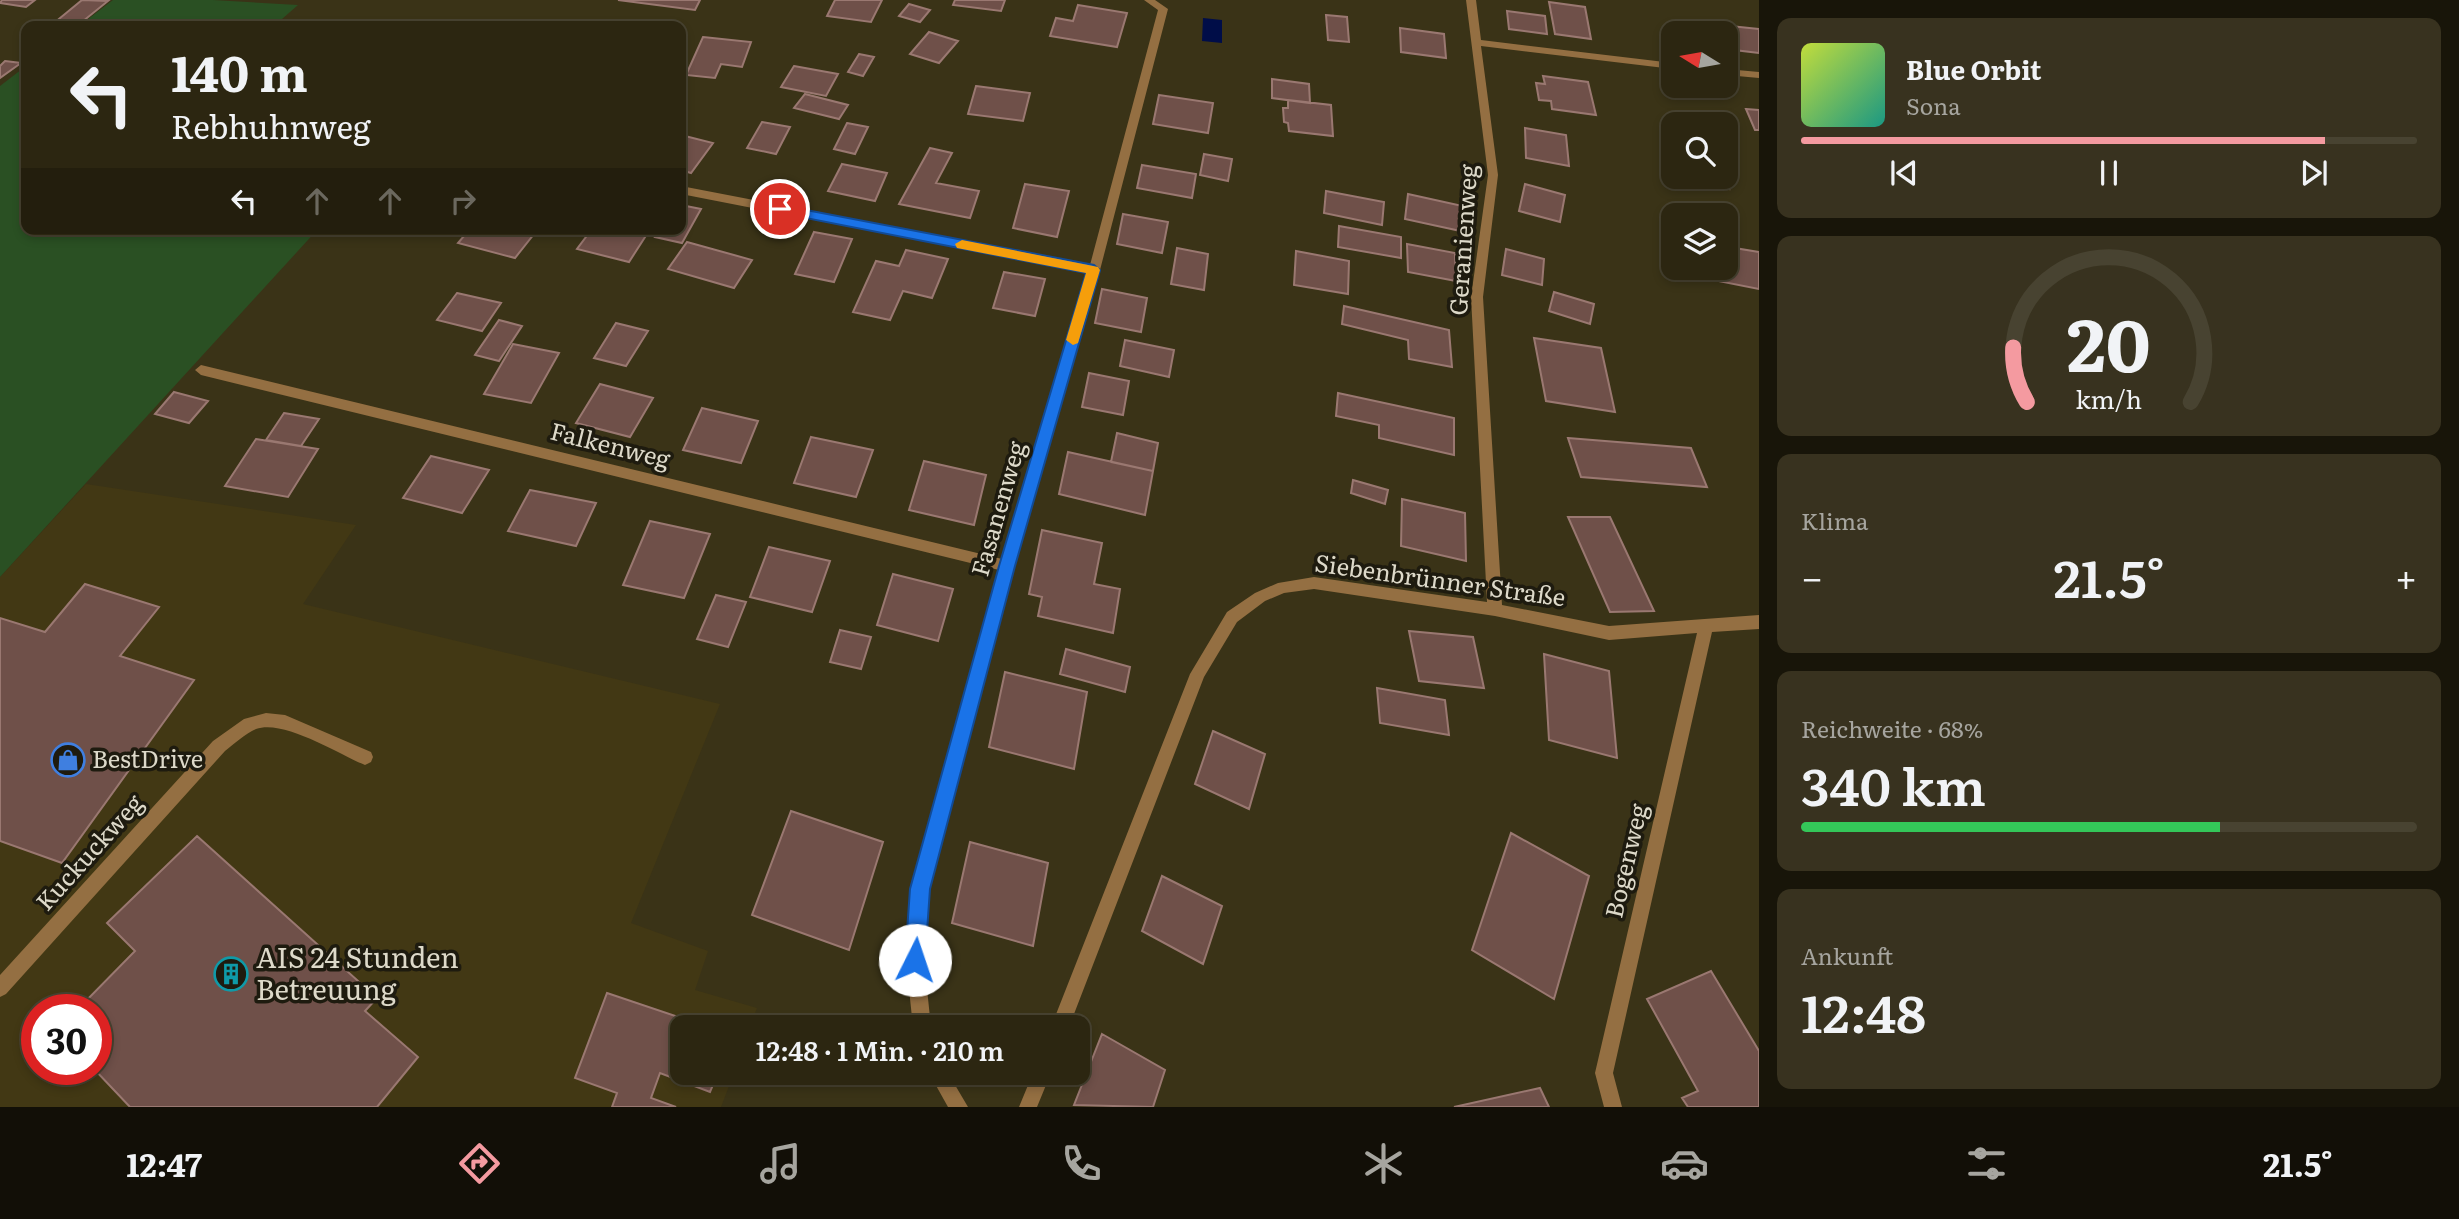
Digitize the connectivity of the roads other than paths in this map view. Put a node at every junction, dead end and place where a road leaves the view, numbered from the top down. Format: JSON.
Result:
{"nodes":[{"id":1,"x":1149,"y":0,"type":"edge"},
{"id":2,"x":1471,"y":0,"type":"edge"},
{"id":3,"x":1164,"y":5,"type":"edge"},
{"id":4,"x":1476,"y":42,"type":"junction"},
{"id":5,"x":1661,"y":65,"type":"edge"},
{"id":6,"x":1738,"y":73,"type":"edge"},
{"id":7,"x":1759,"y":75,"type":"edge"},
{"id":8,"x":686,"y":191,"type":"edge"},
{"id":9,"x":1094,"y":270,"type":"junction"},
{"id":10,"x":201,"y":370,"type":"dead end"},
{"id":11,"x":1007,"y":566,"type":"junction"},
{"id":12,"x":1495,"y":610,"type":"junction"},
{"id":13,"x":1759,"y":622,"type":"edge"},
{"id":14,"x":1706,"y":626,"type":"junction"},
{"id":15,"x":365,"y":757,"type":"dead end"},
{"id":16,"x":0,"y":988,"type":"edge"},
{"id":17,"x":921,"y":1015,"type":"edge"},
{"id":18,"x":1065,"y":1015,"type":"edge"},
{"id":19,"x":945,"y":1085,"type":"edge"},
{"id":20,"x":1037,"y":1085,"type":"edge"},
{"id":21,"x":959,"y":1107,"type":"edge"},
{"id":22,"x":1028,"y":1107,"type":"edge"},
{"id":23,"x":1613,"y":1107,"type":"edge"}],
"edges":[{"from":1,"to":3,"type":"street","name":"Fasanenweg"},
{"from":2,"to":4,"type":"street","name":"Geranienweg"},
{"from":3,"to":9,"type":"street","name":"Fasanenweg"},
{"from":4,"to":5,"type":"street"},
{"from":4,"to":12,"type":"street","name":"Geranienweg"},
{"from":6,"to":7,"type":"street"},
{"from":8,"to":9,"type":"street"},
{"from":9,"to":11,"type":"street","name":"Fasanenweg"},
{"from":10,"to":11,"type":"street","name":"Falkenweg"},
{"from":11,"to":17,"type":"street","name":"Fasanenweg"},
{"from":12,"to":14,"type":"street","name":"Siebenbrünner Straße"},
{"from":12,"to":18,"type":"street","name":"Siebenbrünner Straße"},
{"from":13,"to":14,"type":"street","name":"Siebenbrünner Straße"},
{"from":14,"to":23,"type":"street","name":"Bogenweg"},
{"from":15,"to":16,"type":"street","name":"Kuckuckweg"},
{"from":19,"to":21,"type":"street"},
{"from":20,"to":22,"type":"street"}]}
